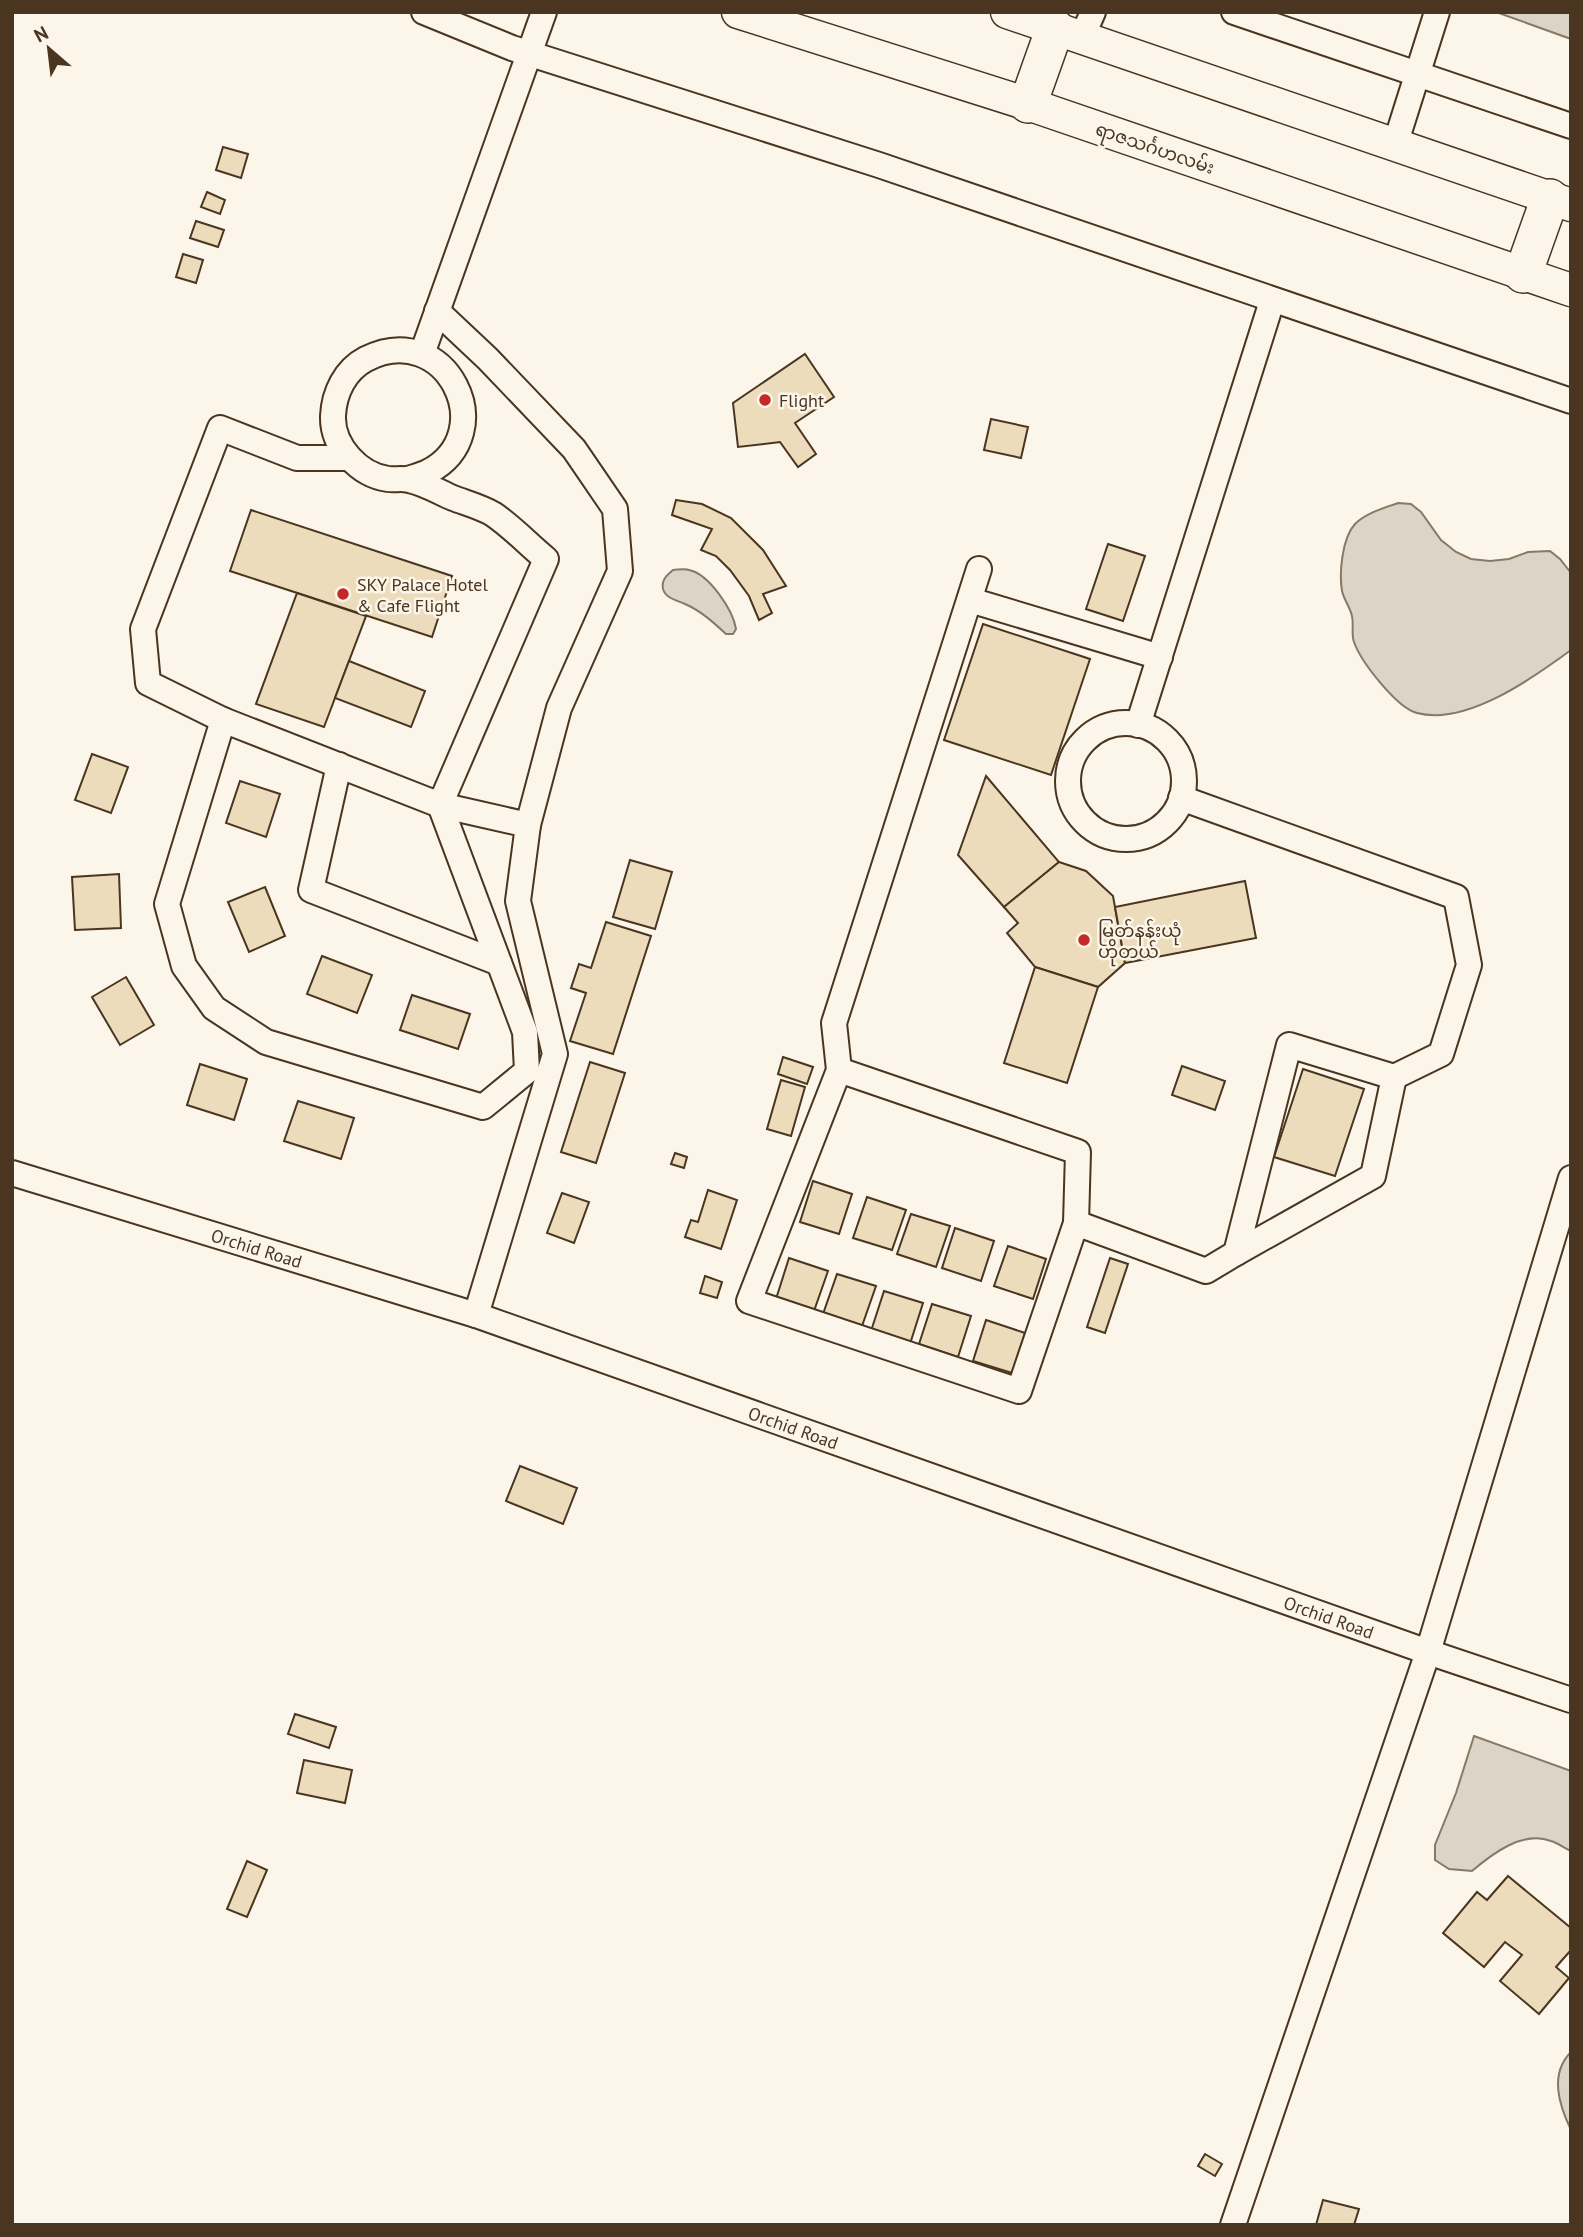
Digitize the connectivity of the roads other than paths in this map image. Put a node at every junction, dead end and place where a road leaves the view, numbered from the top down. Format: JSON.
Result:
{"nodes":[{"id":1,"x":425,"y":12,"type":"edge"},
{"id":2,"x":544,"y":12,"type":"edge"},
{"id":3,"x":738,"y":12,"type":"edge"},
{"id":4,"x":1007,"y":12,"type":"edge"},
{"id":5,"x":1234,"y":12,"type":"edge"},
{"id":6,"x":1437,"y":12,"type":"edge"},
{"id":7,"x":1076,"y":26,"type":"edge"},
{"id":8,"x":528,"y":53,"type":"junction"},
{"id":9,"x":1416,"y":74,"type":"junction"},
{"id":10,"x":1028,"y":104,"type":"junction"},
{"id":11,"x":1571,"y":126,"type":"edge"},
{"id":12,"x":1395,"y":145,"type":"junction"},
{"id":13,"x":1560,"y":201,"type":"edge"},
{"id":14,"x":1523,"y":274,"type":"junction"},
{"id":15,"x":1571,"y":290,"type":"edge"},
{"id":16,"x":1272,"y":301,"type":"junction"},
{"id":17,"x":437,"y":311,"type":"junction"},
{"id":18,"x":422,"y":354,"type":"junction"},
{"id":19,"x":1571,"y":401,"type":"edge"},
{"id":20,"x":350,"y":458,"type":"junction"},
{"id":21,"x":408,"y":479,"type":"junction"},
{"id":22,"x":979,"y":569,"type":"dead end"},
{"id":23,"x":970,"y":600,"type":"junction"},
{"id":24,"x":1160,"y":657,"type":"junction"},
{"id":25,"x":223,"y":720,"type":"junction"},
{"id":26,"x":1138,"y":725,"type":"junction"},
{"id":27,"x":339,"y":765,"type":"junction"},
{"id":28,"x":1181,"y":798,"type":"junction"},
{"id":29,"x":440,"y":805,"type":"junction"},
{"id":30,"x":528,"y":825,"type":"junction"},
{"id":31,"x":499,"y":963,"type":"junction"},
{"id":32,"x":839,"y":1070,"type":"junction"},
{"id":33,"x":1394,"y":1077,"type":"junction"},
{"id":34,"x":12,"y":1173,"type":"edge"},
{"id":35,"x":1571,"y":1178,"type":"edge"},
{"id":36,"x":1076,"y":1223,"type":"junction"},
{"id":37,"x":1236,"y":1252,"type":"junction"},
{"id":38,"x":476,"y":1315,"type":"junction"},
{"id":39,"x":1428,"y":1652,"type":"junction"},
{"id":40,"x":1571,"y":1700,"type":"edge"},
{"id":41,"x":1233,"y":2225,"type":"edge"}],
"edges":[{"from":1,"to":8,"type":"street"},
{"from":2,"to":8,"type":"street"},
{"from":3,"to":10,"type":"main road","name":"ရာဇသင်္ဂဟလမ်း"},
{"from":4,"to":7,"type":"main road"},
{"from":5,"to":9,"type":"street"},
{"from":6,"to":9,"type":"street"},
{"from":7,"to":10,"type":"highway"},
{"from":7,"to":12,"type":"main road"},
{"from":8,"to":16,"type":"street"},
{"from":8,"to":17,"type":"street"},
{"from":9,"to":11,"type":"street"},
{"from":9,"to":12,"type":"street"},
{"from":10,"to":14,"type":"main road","name":"ရာဇသင်္ဂဟလမ်း"},
{"from":12,"to":13,"type":"main road"},
{"from":13,"to":14,"type":"highway"},
{"from":14,"to":15,"type":"main road","name":"ရာဇသင်္ဂဟလမ်း"},
{"from":16,"to":19,"type":"street"},
{"from":16,"to":24,"type":"street"},
{"from":17,"to":18,"type":"street"},
{"from":17,"to":30,"type":"street"},
{"from":18,"to":20,"type":"street"},
{"from":18,"to":21,"type":"street"},
{"from":20,"to":21,"type":"street"},
{"from":20,"to":25,"type":"street"},
{"from":21,"to":29,"type":"street"},
{"from":22,"to":23,"type":"street"},
{"from":23,"to":24,"type":"street"},
{"from":23,"to":32,"type":"street"},
{"from":24,"to":26,"type":"street"},
{"from":25,"to":27,"type":"street"},
{"from":25,"to":31,"type":"street"},
{"from":26,"to":28,"type":"street"},
{"from":26,"to":28,"type":"street"},
{"from":27,"to":29,"type":"street"},
{"from":27,"to":31,"type":"street"},
{"from":28,"to":33,"type":"street"},
{"from":29,"to":30,"type":"street"},
{"from":29,"to":31,"type":"street"},
{"from":30,"to":38,"type":"street"},
{"from":32,"to":36,"type":"street"},
{"from":32,"to":36,"type":"street"},
{"from":33,"to":37,"type":"street"},
{"from":33,"to":37,"type":"street"},
{"from":34,"to":38,"type":"street","name":"Orchid Road"},
{"from":35,"to":39,"type":"street"},
{"from":36,"to":37,"type":"street"},
{"from":38,"to":39,"type":"street","name":"Orchid Road"},
{"from":39,"to":40,"type":"street","name":"Orchid Road"},
{"from":39,"to":41,"type":"street"}]}
